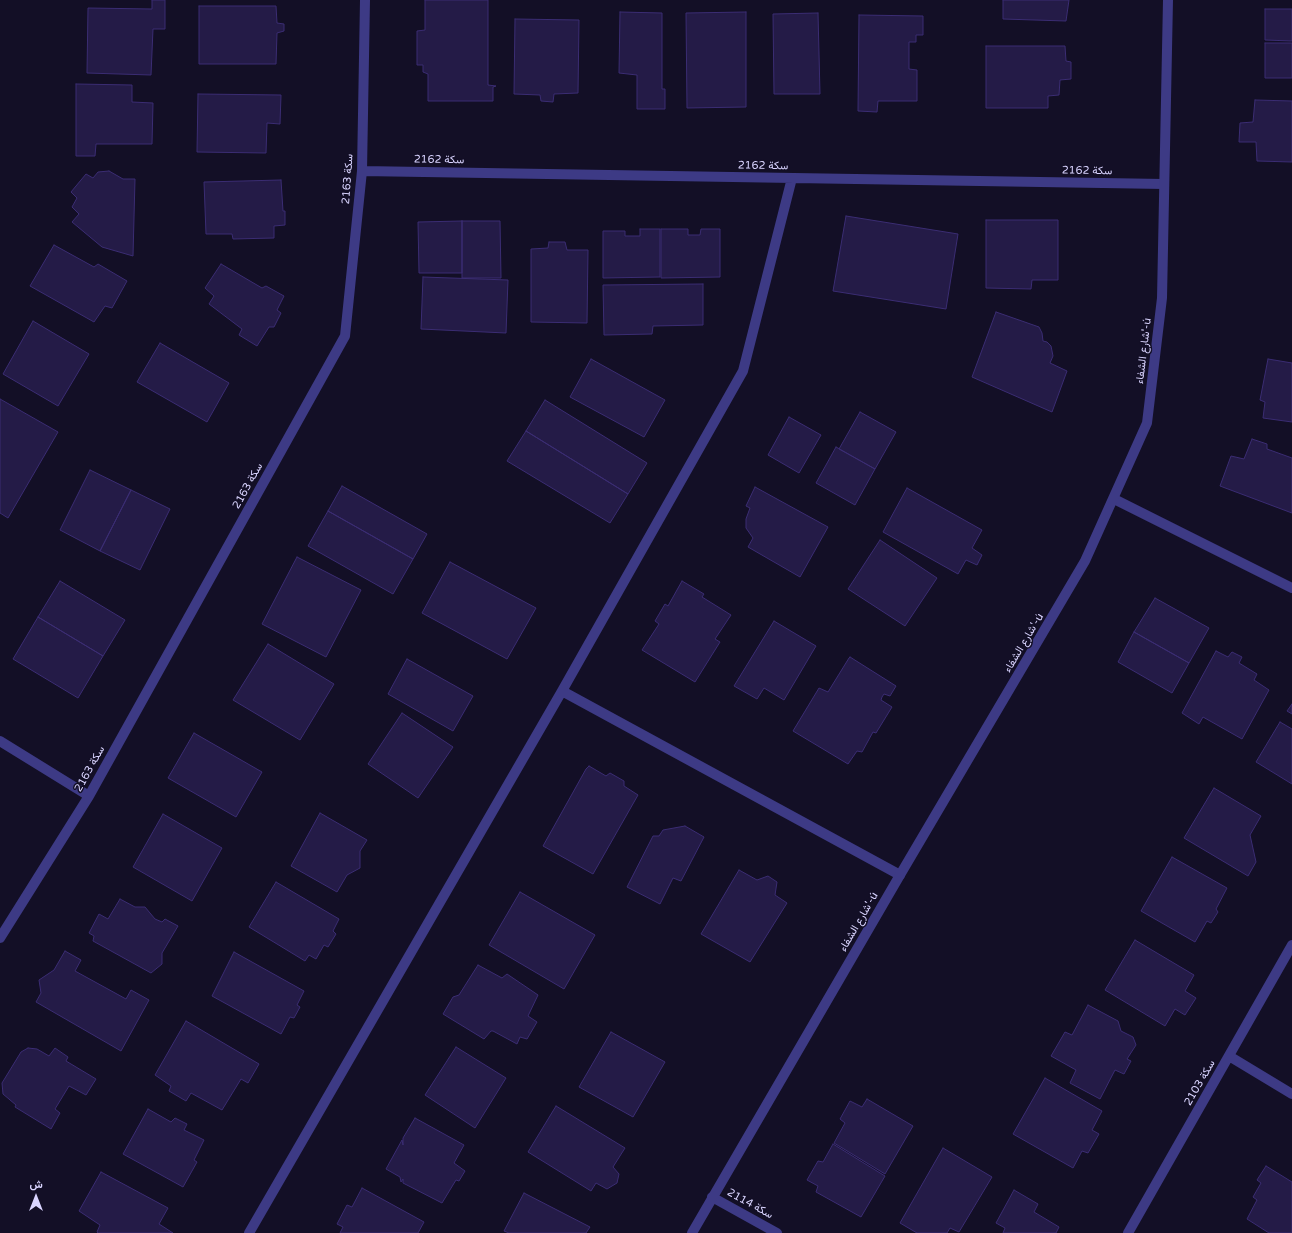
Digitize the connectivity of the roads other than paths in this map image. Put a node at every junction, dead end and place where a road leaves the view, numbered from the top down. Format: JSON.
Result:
{"nodes":[{"id":1,"x":365,"y":0,"type":"edge"},
{"id":2,"x":1168,"y":0,"type":"edge"},
{"id":3,"x":362,"y":171,"type":"junction"},
{"id":4,"x":792,"y":178,"type":"junction"},
{"id":5,"x":1164,"y":184,"type":"junction"},
{"id":6,"x":1114,"y":498,"type":"junction"},
{"id":7,"x":1292,"y":588,"type":"edge"},
{"id":8,"x":562,"y":691,"type":"junction"},
{"id":9,"x":0,"y":741,"type":"edge"},
{"id":10,"x":89,"y":796,"type":"junction"},
{"id":11,"x":900,"y":875,"type":"junction"},
{"id":12,"x":0,"y":938,"type":"edge"},
{"id":13,"x":1292,"y":945,"type":"edge"},
{"id":14,"x":1229,"y":1056,"type":"junction"},
{"id":15,"x":1292,"y":1094,"type":"edge"},
{"id":16,"x":712,"y":1197,"type":"junction"},
{"id":17,"x":249,"y":1233,"type":"edge"},
{"id":18,"x":692,"y":1233,"type":"edge"},
{"id":19,"x":777,"y":1233,"type":"edge"},
{"id":20,"x":1128,"y":1233,"type":"edge"}],
"edges":[{"from":1,"to":3,"type":"street","name":"سكة 2163"},
{"from":2,"to":5,"type":"street","name":"شارع الشفاء'-ú"},
{"from":3,"to":4,"type":"street","name":"سكة 2162"},
{"from":3,"to":10,"type":"street","name":"سكة 2163"},
{"from":4,"to":5,"type":"street","name":"سكة 2162"},
{"from":4,"to":8,"type":"street"},
{"from":5,"to":6,"type":"street","name":"شارع الشفاء'-ú"},
{"from":6,"to":7,"type":"street"},
{"from":6,"to":11,"type":"street","name":"شارع الشفاء'-ú"},
{"from":8,"to":11,"type":"street"},
{"from":8,"to":17,"type":"street"},
{"from":9,"to":10,"type":"street"},
{"from":10,"to":12,"type":"street","name":"سكة 2163"},
{"from":11,"to":16,"type":"street","name":"شارع الشفاء'-ú"},
{"from":13,"to":14,"type":"street","name":"سكة 2103"},
{"from":14,"to":15,"type":"street"},
{"from":14,"to":20,"type":"street","name":"سكة 2103"},
{"from":16,"to":18,"type":"street","name":"شارع الشفاء'-ú"},
{"from":16,"to":19,"type":"street","name":"سكة 2114"}]}
